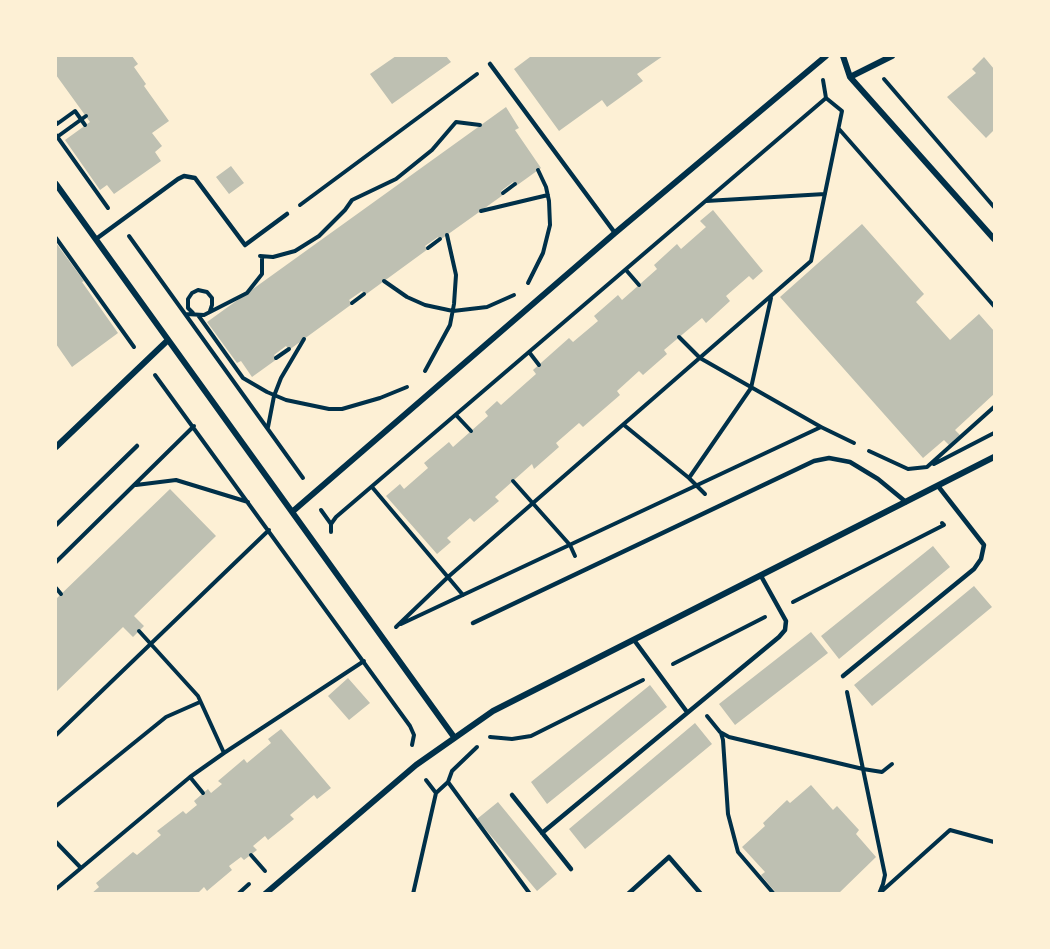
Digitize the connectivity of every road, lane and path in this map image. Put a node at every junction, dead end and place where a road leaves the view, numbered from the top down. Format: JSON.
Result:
{"nodes":[{"id":1,"x":826,"y":56,"type":"edge"},
{"id":2,"x":843,"y":56,"type":"edge"},
{"id":3,"x":892,"y":56,"type":"edge"},
{"id":4,"x":819,"y":62,"type":"junction"},
{"id":5,"x":490,"y":64,"type":"joint"},
{"id":6,"x":874,"y":65,"type":"junction"},
{"id":7,"x":850,"y":77,"type":"junction"},
{"id":8,"x":826,"y":98,"type":"junction"},
{"id":9,"x":86,"y":116,"type":"dead end"},
{"id":10,"x":81,"y":120,"type":"junction"},
{"id":11,"x":56,"y":122,"type":"edge"},
{"id":12,"x":85,"y":125,"type":"dead end"},
{"id":13,"x":480,"y":125,"type":"dead end"},
{"id":14,"x":839,"y":129,"type":"junction"},
{"id":15,"x":56,"y":136,"type":"edge"},
{"id":16,"x":538,"y":170,"type":"dead end"},
{"id":17,"x":56,"y":183,"type":"edge"},
{"id":18,"x":515,"y":184,"type":"dead end"},
{"id":19,"x":503,"y":193,"type":"dead end"},
{"id":20,"x":825,"y":194,"type":"junction"},
{"id":21,"x":548,"y":195,"type":"junction"},
{"id":22,"x":705,"y":201,"type":"junction"},
{"id":23,"x":994,"y":207,"type":"edge"},
{"id":24,"x":481,"y":211,"type":"dead end"},
{"id":25,"x":288,"y":214,"type":"joint"},
{"id":26,"x":119,"y":222,"type":"junction"},
{"id":27,"x":615,"y":233,"type":"junction"},
{"id":28,"x":447,"y":235,"type":"dead end"},
{"id":29,"x":56,"y":238,"type":"edge"},
{"id":30,"x":96,"y":239,"type":"junction"},
{"id":31,"x":440,"y":239,"type":"dead end"},
{"id":32,"x":994,"y":239,"type":"edge"},
{"id":33,"x":245,"y":245,"type":"junction"},
{"id":34,"x":428,"y":248,"type":"dead end"},
{"id":35,"x":262,"y":257,"type":"junction"},
{"id":36,"x":625,"y":270,"type":"junction"},
{"id":37,"x":384,"y":281,"type":"dead end"},
{"id":38,"x":639,"y":285,"type":"dead end"},
{"id":39,"x":525,"y":289,"type":"dead end"},
{"id":40,"x":518,"y":292,"type":"dead end"},
{"id":41,"x":364,"y":294,"type":"dead end"},
{"id":42,"x":771,"y":297,"type":"junction"},
{"id":43,"x":352,"y":303,"type":"dead end"},
{"id":44,"x":994,"y":306,"type":"edge"},
{"id":45,"x":212,"y":310,"type":"junction"},
{"id":46,"x":453,"y":311,"type":"junction"},
{"id":47,"x":185,"y":314,"type":"junction"},
{"id":48,"x":218,"y":314,"type":"dead end"},
{"id":49,"x":196,"y":315,"type":"junction"},
{"id":50,"x":679,"y":336,"type":"dead end"},
{"id":51,"x":304,"y":339,"type":"dead end"},
{"id":52,"x":168,"y":340,"type":"junction"},
{"id":53,"x":289,"y":349,"type":"dead end"},
{"id":54,"x":529,"y":352,"type":"junction"},
{"id":55,"x":276,"y":358,"type":"dead end"},
{"id":56,"x":700,"y":358,"type":"junction"},
{"id":57,"x":145,"y":361,"type":"junction"},
{"id":58,"x":232,"y":363,"type":"junction"},
{"id":59,"x":539,"y":364,"type":"dead end"},
{"id":60,"x":225,"y":369,"type":"junction"},
{"id":61,"x":423,"y":374,"type":"dead end"},
{"id":62,"x":252,"y":376,"type":"dead end"},
{"id":63,"x":246,"y":380,"type":"junction"},
{"id":64,"x":411,"y":385,"type":"dead end"},
{"id":65,"x":751,"y":388,"type":"junction"},
{"id":66,"x":274,"y":396,"type":"junction"},
{"id":67,"x":994,"y":407,"type":"edge"},
{"id":68,"x":456,"y":415,"type":"junction"},
{"id":69,"x":624,"y":424,"type":"junction"},
{"id":70,"x":194,"y":426,"type":"junction"},
{"id":71,"x":267,"y":428,"type":"junction"},
{"id":72,"x":821,"y":428,"type":"junction"},
{"id":73,"x":471,"y":431,"type":"dead end"},
{"id":74,"x":994,"y":433,"type":"edge"},
{"id":75,"x":137,"y":446,"type":"dead end"},
{"id":76,"x":56,"y":447,"type":"edge"},
{"id":77,"x":994,"y":457,"type":"edge"},
{"id":78,"x":927,"y":467,"type":"junction"},
{"id":79,"x":689,"y":478,"type":"junction"},
{"id":80,"x":513,"y":480,"type":"dead end"},
{"id":81,"x":134,"y":485,"type":"junction"},
{"id":82,"x":697,"y":486,"type":"junction"},
{"id":83,"x":938,"y":486,"type":"junction"},
{"id":84,"x":372,"y":487,"type":"junction"},
{"id":85,"x":310,"y":495,"type":"junction"},
{"id":86,"x":950,"y":500,"type":"junction"},
{"id":87,"x":249,"y":502,"type":"junction"},
{"id":88,"x":906,"y":502,"type":"junction"},
{"id":89,"x":533,"y":504,"type":"junction"},
{"id":90,"x":292,"y":512,"type":"junction"},
{"id":91,"x":331,"y":524,"type":"junction"},
{"id":92,"x":56,"y":525,"type":"edge"},
{"id":93,"x":269,"y":530,"type":"junction"},
{"id":94,"x":337,"y":541,"type":"dead end"},
{"id":95,"x":570,"y":545,"type":"junction"},
{"id":96,"x":56,"y":562,"type":"edge"},
{"id":97,"x":761,"y":576,"type":"junction"},
{"id":98,"x":448,"y":577,"type":"junction"},
{"id":99,"x":56,"y":588,"type":"edge"},
{"id":100,"x":61,"y":594,"type":"dead end"},
{"id":101,"x":464,"y":595,"type":"junction"},
{"id":102,"x":780,"y":609,"type":"junction"},
{"id":103,"x":391,"y":616,"type":"dead end"},
{"id":104,"x":473,"y":623,"type":"dead end"},
{"id":105,"x":398,"y":626,"type":"junction"},
{"id":106,"x":139,"y":631,"type":"dead end"},
{"id":107,"x":634,"y":640,"type":"junction"},
{"id":108,"x":148,"y":644,"type":"junction"},
{"id":109,"x":364,"y":661,"type":"junction"},
{"id":110,"x":658,"y":672,"type":"junction"},
{"id":111,"x":843,"y":676,"type":"dead end"},
{"id":112,"x":847,"y":694,"type":"dead end"},
{"id":113,"x":200,"y":702,"type":"junction"},
{"id":114,"x":687,"y":712,"type":"junction"},
{"id":115,"x":410,"y":726,"type":"dead end"},
{"id":116,"x":56,"y":735,"type":"edge"},
{"id":117,"x":454,"y":737,"type":"junction"},
{"id":118,"x":485,"y":741,"type":"dead end"},
{"id":119,"x":480,"y":745,"type":"dead end"},
{"id":120,"x":224,"y":753,"type":"junction"},
{"id":121,"x":892,"y":764,"type":"dead end"},
{"id":122,"x":862,"y":769,"type":"junction"},
{"id":123,"x":190,"y":777,"type":"junction"},
{"id":124,"x":448,"y":782,"type":"junction"},
{"id":125,"x":203,"y":793,"type":"dead end"},
{"id":126,"x":512,"y":795,"type":"dead end"},
{"id":127,"x":56,"y":806,"type":"edge"},
{"id":128,"x":542,"y":832,"type":"junction"},
{"id":129,"x":56,"y":842,"type":"edge"},
{"id":130,"x":994,"y":842,"type":"edge"},
{"id":131,"x":251,"y":855,"type":"dead end"},
{"id":132,"x":81,"y":868,"type":"junction"},
{"id":133,"x":571,"y":869,"type":"dead end"},
{"id":134,"x":265,"y":871,"type":"dead end"},
{"id":135,"x":56,"y":888,"type":"edge"},
{"id":136,"x":879,"y":893,"type":"edge"},
{"id":137,"x":265,"y":894,"type":"edge"},
{"id":138,"x":412,"y":894,"type":"edge"},
{"id":139,"x":530,"y":894,"type":"edge"},
{"id":140,"x":628,"y":894,"type":"edge"},
{"id":141,"x":701,"y":894,"type":"edge"},
{"id":142,"x":774,"y":894,"type":"edge"}],
"edges":[{"from":1,"to":4,"type":"street"},
{"from":2,"to":7,"type":"street"},
{"from":3,"to":6,"type":"street"},
{"from":4,"to":8,"type":"path"},
{"from":4,"to":27,"type":"street"},
{"from":5,"to":25,"type":"path"},
{"from":5,"to":27,"type":"lane"},
{"from":6,"to":7,"type":"street"},
{"from":6,"to":23,"type":"path"},
{"from":7,"to":32,"type":"street"},
{"from":8,"to":14,"type":"path"},
{"from":8,"to":22,"type":"path"},
{"from":9,"to":10,"type":"path"},
{"from":10,"to":11,"type":"path"},
{"from":10,"to":12,"type":"path"},
{"from":10,"to":15,"type":"path"},
{"from":13,"to":35,"type":"path"},
{"from":14,"to":20,"type":"path"},
{"from":14,"to":44,"type":"path"},
{"from":15,"to":26,"type":"path"},
{"from":16,"to":21,"type":"path"},
{"from":17,"to":30,"type":"street"},
{"from":18,"to":19,"type":"path"},
{"from":20,"to":22,"type":"path"},
{"from":20,"to":42,"type":"path"},
{"from":21,"to":24,"type":"path"},
{"from":21,"to":39,"type":"path"},
{"from":22,"to":36,"type":"path"},
{"from":25,"to":33,"type":"lane"},
{"from":26,"to":30,"type":"lane"},
{"from":26,"to":33,"type":"lane"},
{"from":26,"to":47,"type":"path"},
{"from":27,"to":85,"type":"street"},
{"from":28,"to":46,"type":"path"},
{"from":29,"to":57,"type":"path"},
{"from":30,"to":52,"type":"street"},
{"from":31,"to":34,"type":"path"},
{"from":33,"to":35,"type":"path"},
{"from":35,"to":45,"type":"path"},
{"from":36,"to":38,"type":"path"},
{"from":36,"to":54,"type":"path"},
{"from":37,"to":46,"type":"path"},
{"from":40,"to":46,"type":"path"},
{"from":41,"to":43,"type":"path"},
{"from":42,"to":56,"type":"path"},
{"from":42,"to":65,"type":"path"},
{"from":45,"to":48,"type":"path"},
{"from":45,"to":49,"type":"path"},
{"from":45,"to":49,"type":"path"},
{"from":46,"to":61,"type":"path"},
{"from":47,"to":49,"type":"path"},
{"from":47,"to":60,"type":"path"},
{"from":49,"to":58,"type":"path"},
{"from":50,"to":56,"type":"path"},
{"from":51,"to":66,"type":"path"},
{"from":52,"to":57,"type":"street"},
{"from":52,"to":90,"type":"street"},
{"from":53,"to":55,"type":"path"},
{"from":54,"to":59,"type":"path"},
{"from":54,"to":68,"type":"path"},
{"from":56,"to":65,"type":"path"},
{"from":56,"to":69,"type":"path"},
{"from":57,"to":70,"type":"path"},
{"from":57,"to":76,"type":"street"},
{"from":58,"to":60,"type":"path"},
{"from":58,"to":63,"type":"path"},
{"from":60,"to":71,"type":"path"},
{"from":62,"to":63,"type":"path"},
{"from":63,"to":66,"type":"path"},
{"from":64,"to":66,"type":"path"},
{"from":65,"to":72,"type":"path"},
{"from":65,"to":79,"type":"path"},
{"from":66,"to":71,"type":"path"},
{"from":67,"to":78,"type":"path"},
{"from":68,"to":73,"type":"path"},
{"from":68,"to":84,"type":"path"},
{"from":69,"to":79,"type":"path"},
{"from":69,"to":89,"type":"path"},
{"from":70,"to":81,"type":"path"},
{"from":70,"to":87,"type":"path"},
{"from":71,"to":85,"type":"path"},
{"from":72,"to":78,"type":"path"},
{"from":72,"to":82,"type":"path"},
{"from":74,"to":78,"type":"path"},
{"from":75,"to":92,"type":"lane"},
{"from":77,"to":83,"type":"street"},
{"from":79,"to":82,"type":"path"},
{"from":80,"to":89,"type":"path"},
{"from":81,"to":87,"type":"path"},
{"from":81,"to":96,"type":"path"},
{"from":82,"to":95,"type":"path"},
{"from":83,"to":86,"type":"lane"},
{"from":83,"to":88,"type":"street"},
{"from":84,"to":91,"type":"path"},
{"from":84,"to":98,"type":"path"},
{"from":85,"to":90,"type":"street"},
{"from":85,"to":91,"type":"path"},
{"from":86,"to":102,"type":"path"},
{"from":86,"to":111,"type":"lane"},
{"from":87,"to":93,"type":"path"},
{"from":88,"to":97,"type":"street"},
{"from":88,"to":104,"type":"lane"},
{"from":89,"to":95,"type":"path"},
{"from":89,"to":98,"type":"path"},
{"from":90,"to":117,"type":"street"},
{"from":91,"to":94,"type":"path"},
{"from":93,"to":108,"type":"path"},
{"from":93,"to":109,"type":"path"},
{"from":95,"to":101,"type":"path"},
{"from":97,"to":102,"type":"lane"},
{"from":97,"to":107,"type":"street"},
{"from":98,"to":101,"type":"path"},
{"from":98,"to":105,"type":"path"},
{"from":99,"to":100,"type":"path"},
{"from":101,"to":105,"type":"path"},
{"from":102,"to":110,"type":"path"},
{"from":102,"to":114,"type":"lane"},
{"from":103,"to":105,"type":"path"},
{"from":106,"to":108,"type":"path"},
{"from":107,"to":110,"type":"lane"},
{"from":107,"to":117,"type":"street"},
{"from":108,"to":113,"type":"path"},
{"from":108,"to":116,"type":"path"},
{"from":109,"to":115,"type":"path"},
{"from":109,"to":120,"type":"path"},
{"from":110,"to":114,"type":"lane"},
{"from":110,"to":118,"type":"path"},
{"from":112,"to":122,"type":"path"},
{"from":113,"to":120,"type":"path"},
{"from":113,"to":127,"type":"path"},
{"from":114,"to":128,"type":"lane"},
{"from":117,"to":137,"type":"street"},
{"from":119,"to":124,"type":"path"},
{"from":120,"to":123,"type":"path"},
{"from":121,"to":122,"type":"path"},
{"from":122,"to":136,"type":"path"},
{"from":122,"to":142,"type":"path"},
{"from":123,"to":125,"type":"path"},
{"from":123,"to":132,"type":"path"},
{"from":124,"to":138,"type":"path"},
{"from":124,"to":139,"type":"path"},
{"from":126,"to":128,"type":"lane"},
{"from":128,"to":133,"type":"lane"},
{"from":129,"to":132,"type":"path"},
{"from":130,"to":136,"type":"path"},
{"from":131,"to":134,"type":"path"},
{"from":132,"to":135,"type":"path"},
{"from":140,"to":141,"type":"lane"}]}
